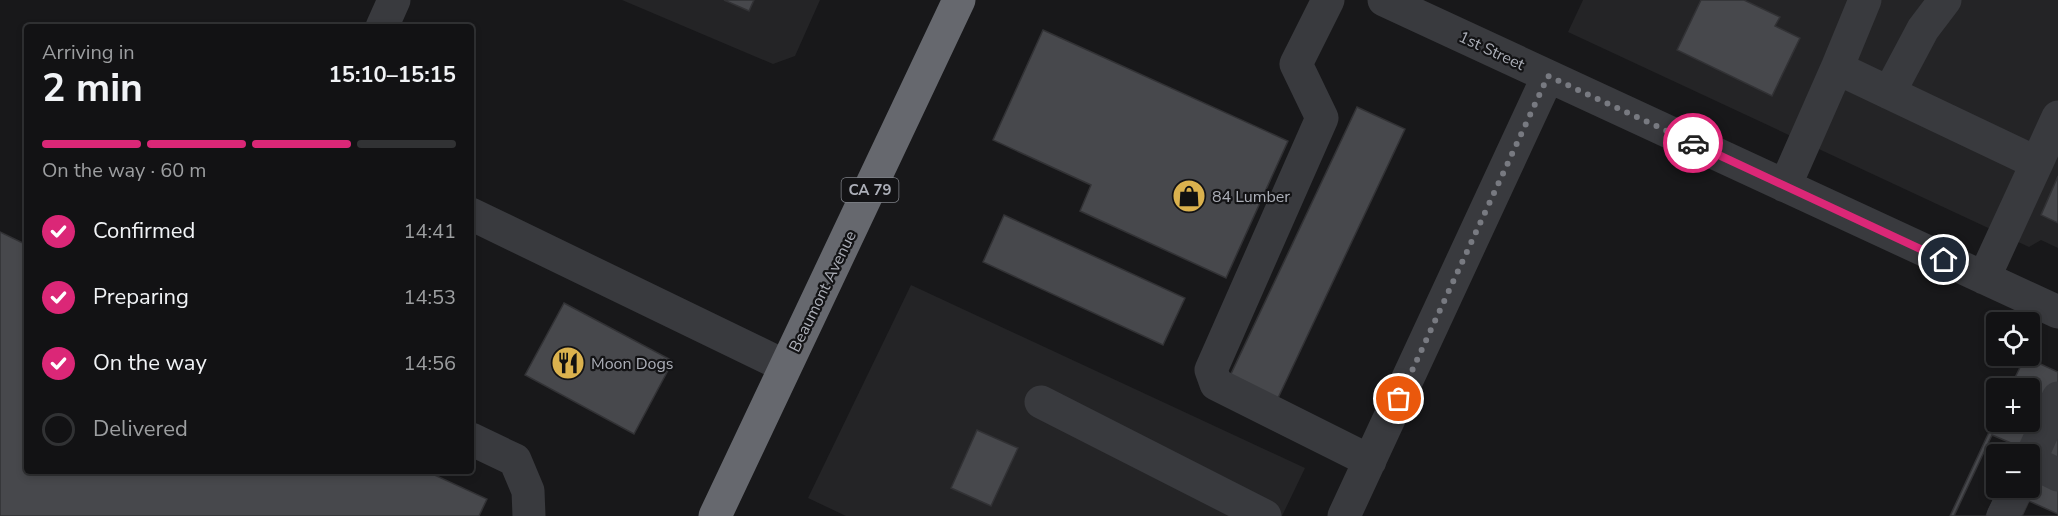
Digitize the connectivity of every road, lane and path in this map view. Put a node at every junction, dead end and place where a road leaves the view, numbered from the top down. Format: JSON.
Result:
{"nodes":[{"id":1,"x":394,"y":0,"type":"edge"},
{"id":2,"x":959,"y":0,"type":"edge"},
{"id":3,"x":1328,"y":0,"type":"edge"},
{"id":4,"x":1384,"y":0,"type":"edge"},
{"id":5,"x":1865,"y":0,"type":"edge"},
{"id":6,"x":1945,"y":0,"type":"edge"},
{"id":7,"x":383,"y":24,"type":"edge"},
{"id":8,"x":1838,"y":68,"type":"junction"},
{"id":9,"x":1548,"y":76,"type":"junction"},
{"id":10,"x":1889,"y":93,"type":"junction"},
{"id":11,"x":2058,"y":117,"type":"edge"},
{"id":12,"x":2037,"y":163,"type":"junction"},
{"id":13,"x":1785,"y":186,"type":"junction"},
{"id":14,"x":474,"y":215,"type":"edge"},
{"id":15,"x":1984,"y":278,"type":"junction"},
{"id":16,"x":2058,"y":312,"type":"edge"},
{"id":17,"x":785,"y":366,"type":"junction"},
{"id":18,"x":2058,"y":398,"type":"edge"},
{"id":19,"x":1041,"y":402,"type":"dead end"},
{"id":20,"x":474,"y":440,"type":"edge"},
{"id":21,"x":2037,"y":444,"type":"edge"},
{"id":22,"x":1370,"y":461,"type":"junction"},
{"id":23,"x":2040,"y":465,"type":"edge"},
{"id":24,"x":2058,"y":475,"type":"edge"},
{"id":25,"x":2012,"y":498,"type":"edge"},
{"id":26,"x":529,"y":516,"type":"edge"},
{"id":27,"x":715,"y":516,"type":"edge"},
{"id":28,"x":1265,"y":516,"type":"edge"},
{"id":29,"x":1344,"y":516,"type":"edge"},
{"id":30,"x":2003,"y":516,"type":"edge"}],
"edges":[{"from":1,"to":7,"type":"street"},
{"from":2,"to":17,"type":"highway","name":"Beaumont Avenue","number":"CA 79"},
{"from":3,"to":22,"type":"street"},
{"from":4,"to":9,"type":"street","name":"1st Street"},
{"from":5,"to":8,"type":"street"},
{"from":6,"to":10,"type":"street"},
{"from":8,"to":10,"type":"street"},
{"from":8,"to":13,"type":"street"},
{"from":9,"to":13,"type":"street","name":"1st Street"},
{"from":9,"to":22,"type":"street"},
{"from":10,"to":12,"type":"street"},
{"from":11,"to":12,"type":"street"},
{"from":12,"to":15,"type":"street"},
{"from":13,"to":15,"type":"street","name":"1st Street"},
{"from":14,"to":17,"type":"street"},
{"from":15,"to":16,"type":"street","name":"1st Street"},
{"from":17,"to":27,"type":"highway","name":"Beaumont Avenue","number":"CA 79"},
{"from":18,"to":21,"type":"street"},
{"from":19,"to":28,"type":"street"},
{"from":20,"to":26,"type":"street"},
{"from":22,"to":29,"type":"street"},
{"from":23,"to":24,"type":"street"},
{"from":25,"to":30,"type":"street"}]}
